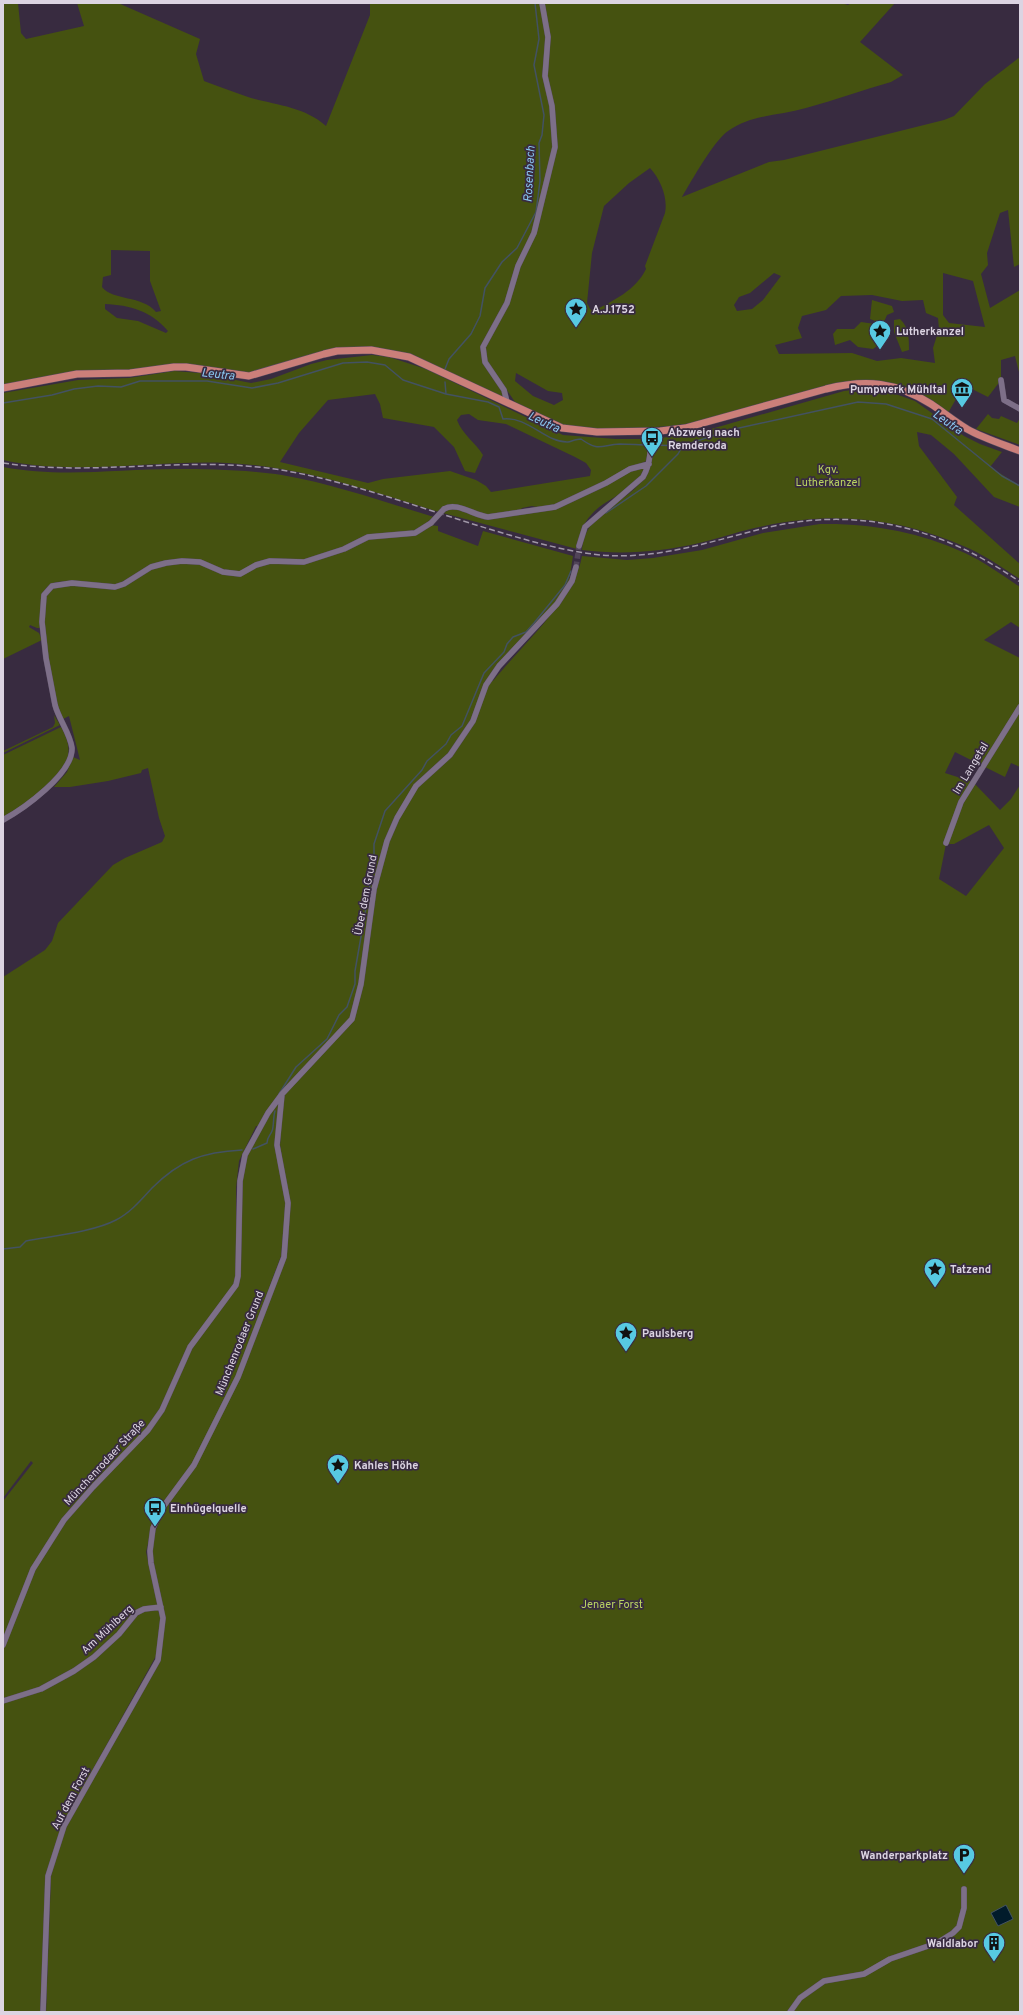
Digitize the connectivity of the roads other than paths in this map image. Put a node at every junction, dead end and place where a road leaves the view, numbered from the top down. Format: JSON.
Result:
{"nodes":[{"id":1,"x":542,"y":3,"type":"edge"},
{"id":2,"x":1001,"y":380,"type":"dead end"},
{"id":3,"x":3,"y":388,"type":"edge"},
{"id":4,"x":507,"y":402,"type":"junction"},
{"id":5,"x":1020,"y":409,"type":"edge"},
{"id":6,"x":650,"y":431,"type":"junction"},
{"id":7,"x":1020,"y":451,"type":"edge"},
{"id":8,"x":649,"y":464,"type":"junction"},
{"id":9,"x":579,"y":546,"type":"tunnel mouth"},
{"id":10,"x":576,"y":567,"type":"tunnel mouth"},
{"id":11,"x":1020,"y":707,"type":"edge"},
{"id":12,"x":3,"y":820,"type":"edge"},
{"id":13,"x":946,"y":843,"type":"dead end"},
{"id":14,"x":282,"y":1094,"type":"junction"},
{"id":15,"x":161,"y":1607,"type":"junction"},
{"id":16,"x":3,"y":1646,"type":"edge"},
{"id":17,"x":3,"y":1701,"type":"edge"},
{"id":18,"x":964,"y":1889,"type":"dead end"},
{"id":19,"x":43,"y":2012,"type":"edge"},
{"id":20,"x":790,"y":2012,"type":"edge"}],
"edges":[{"from":1,"to":4,"type":"street"},
{"from":2,"to":5,"type":"street"},
{"from":3,"to":4,"type":"main road"},
{"from":4,"to":6,"type":"main road"},
{"from":6,"to":7,"type":"main road"},
{"from":6,"to":8,"type":"street"},
{"from":8,"to":9,"type":"street"},
{"from":8,"to":12,"type":"street","bridge":true},
{"from":10,"to":14,"type":"street","name":"Über dem Grund"},
{"from":11,"to":13,"type":"street","name":"Im Langetal"},
{"from":14,"to":15,"type":"street","name":"Münchenrodaer Grund"},
{"from":14,"to":16,"type":"street","name":"Münchenrodaer Straße"},
{"from":15,"to":17,"type":"street","name":"Am Mühlberg"},
{"from":15,"to":19,"type":"street","name":"Auf dem Forst"},
{"from":18,"to":20,"type":"street"}]}
